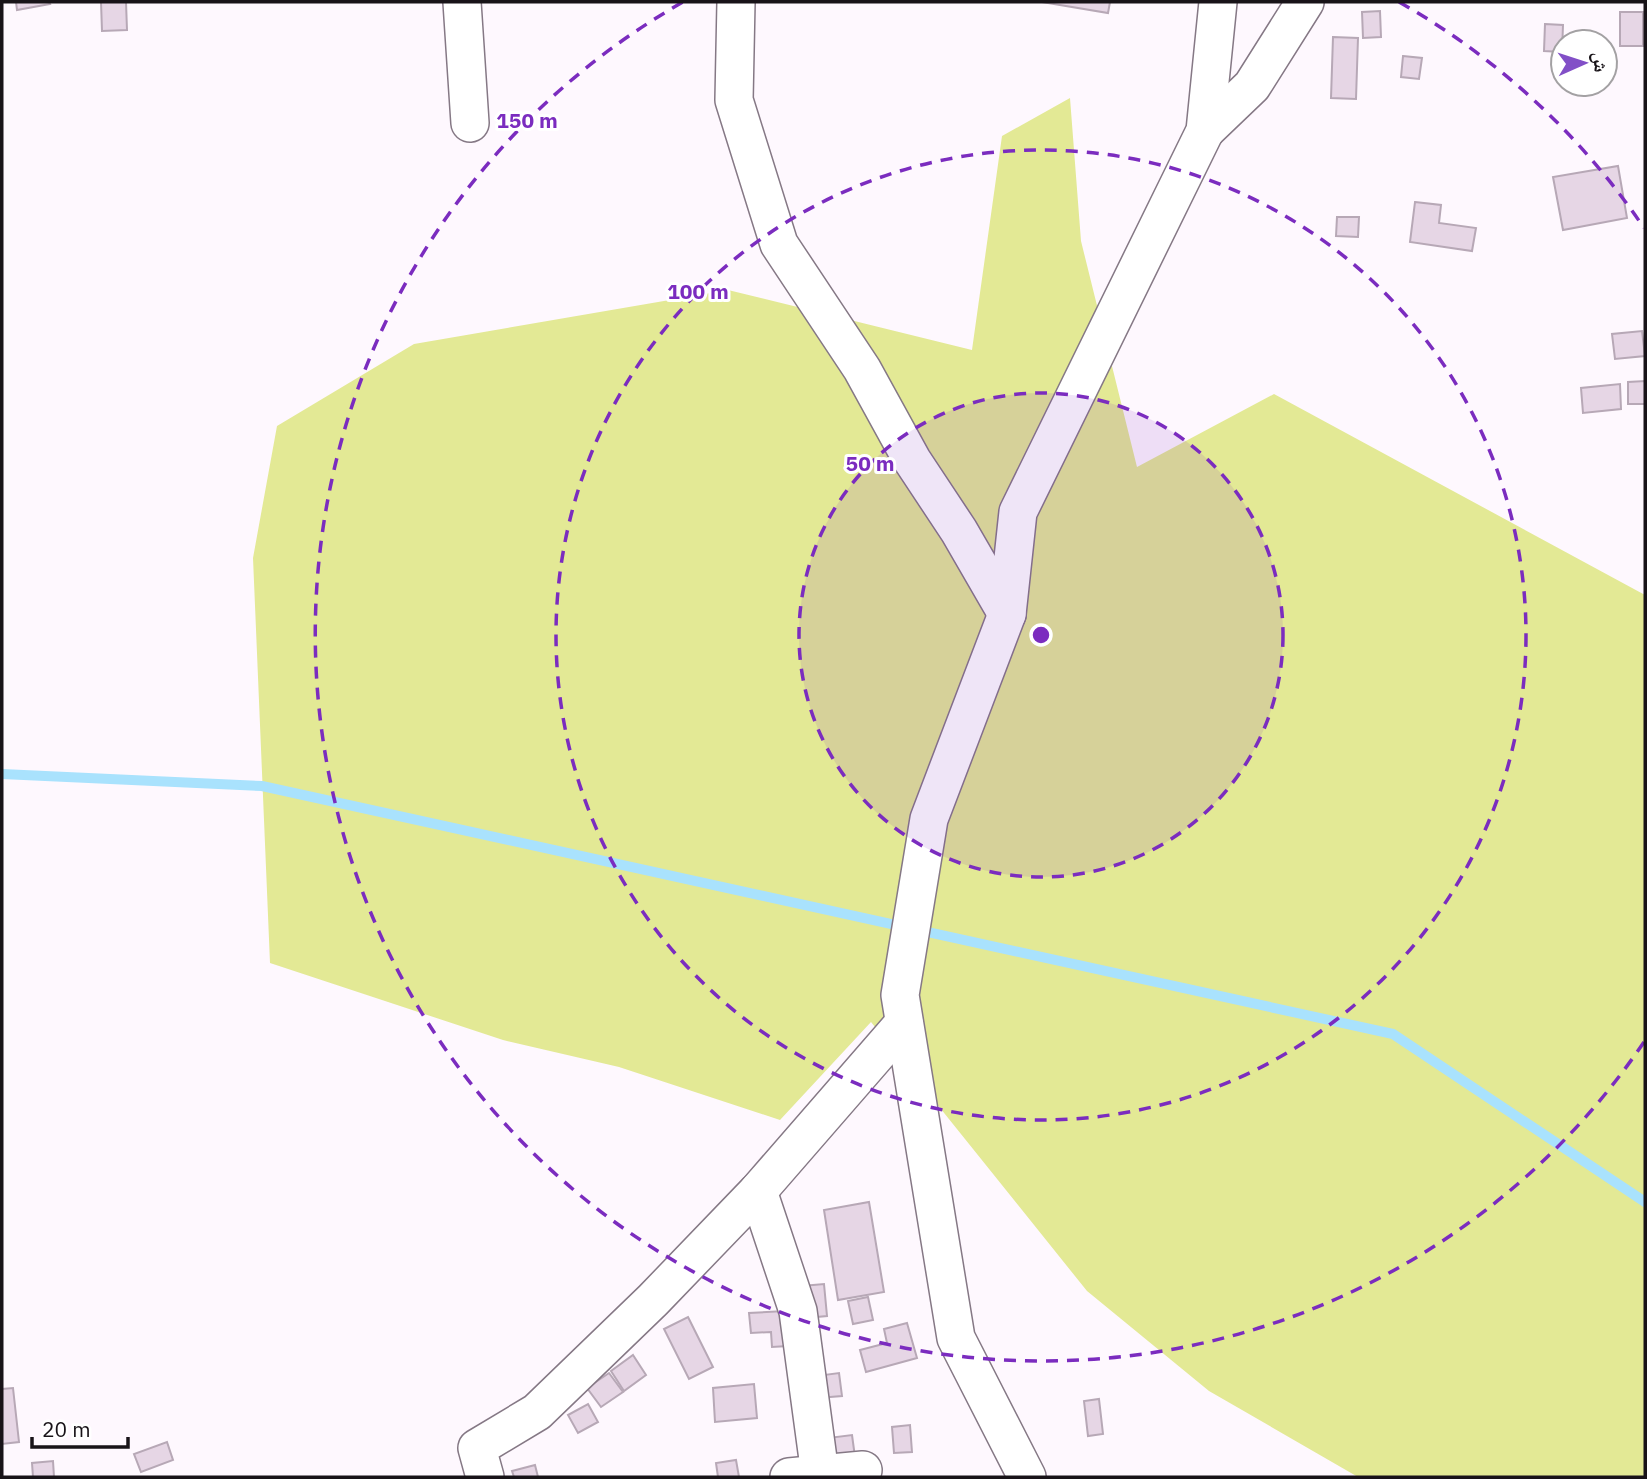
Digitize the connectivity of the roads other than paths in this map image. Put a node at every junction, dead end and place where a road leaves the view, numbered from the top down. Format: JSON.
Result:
{"nodes":[{"id":1,"x":462,"y":2,"type":"edge"},
{"id":2,"x":736,"y":2,"type":"edge"},
{"id":3,"x":1218,"y":2,"type":"edge"},
{"id":4,"x":1305,"y":2,"type":"edge"},
{"id":5,"x":470,"y":123,"type":"dead end"},
{"id":6,"x":1205,"y":131,"type":"junction"},
{"id":7,"x":1007,"y":614,"type":"junction"},
{"id":8,"x":904,"y":1023,"type":"junction"},
{"id":9,"x":758,"y":1191,"type":"junction"},
{"id":10,"x":863,"y":1470,"type":"dead end"},
{"id":11,"x":805,"y":1476,"type":"edge"},
{"id":12,"x":485,"y":1477,"type":"edge"},
{"id":13,"x":1027,"y":1477,"type":"edge"}],
"edges":[{"from":1,"to":5,"type":"street"},
{"from":2,"to":7,"type":"street"},
{"from":3,"to":6,"type":"street"},
{"from":4,"to":6,"type":"street"},
{"from":6,"to":7,"type":"street"},
{"from":7,"to":8,"type":"street"},
{"from":8,"to":9,"type":"street"},
{"from":8,"to":13,"type":"street"},
{"from":9,"to":11,"type":"street"},
{"from":9,"to":12,"type":"street"},
{"from":10,"to":11,"type":"street"}]}
